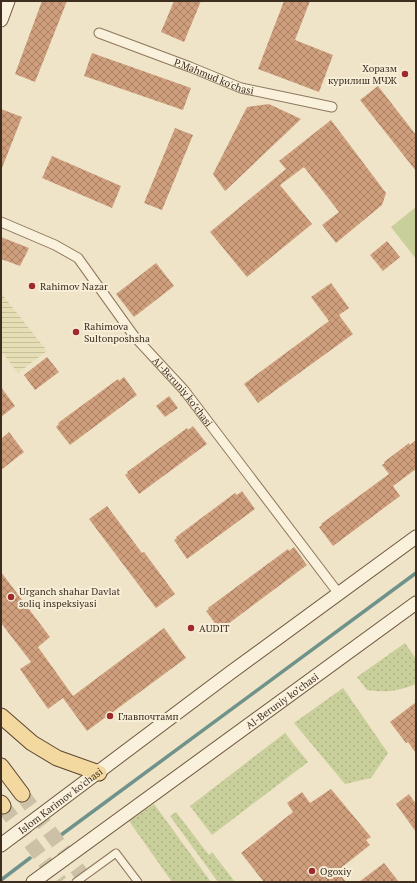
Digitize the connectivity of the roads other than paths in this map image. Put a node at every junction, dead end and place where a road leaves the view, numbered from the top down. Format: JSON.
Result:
{"nodes":[{"id":1,"x":8,"y":1,"type":"edge"},
{"id":2,"x":1,"y":20,"type":"edge"},
{"id":3,"x":99,"y":33,"type":"dead end"},
{"id":4,"x":332,"y":107,"type":"dead end"},
{"id":5,"x":1,"y":222,"type":"edge"},
{"id":6,"x":416,"y":537,"type":"edge"},
{"id":7,"x":339,"y":594,"type":"junction"},
{"id":8,"x":416,"y":603,"type":"edge"},
{"id":9,"x":1,"y":716,"type":"edge"},
{"id":10,"x":1,"y":766,"type":"edge"},
{"id":11,"x":99,"y":773,"type":"junction"},
{"id":12,"x":22,"y":794,"type":"tunnel mouth"},
{"id":13,"x":1,"y":846,"type":"edge"},
{"id":14,"x":34,"y":882,"type":"edge"},
{"id":15,"x":76,"y":882,"type":"edge"},
{"id":16,"x":138,"y":882,"type":"edge"}],
"edges":[{"from":1,"to":2,"type":"main road"},
{"from":3,"to":4,"type":"street","name":"P.Mahmud ko'chasi"},
{"from":5,"to":7,"type":"street","name":"Al-Beruniy ko’chasi"},
{"from":6,"to":7,"type":"main road"},
{"from":7,"to":11,"type":"main road","name":"Islom Karimov ko'chasi"},
{"from":8,"to":14,"type":"main road","name":"Al-Beruniy ko’chasi"},
{"from":9,"to":11,"type":"main road"},
{"from":10,"to":12,"type":"main road"},
{"from":11,"to":13,"type":"main road","name":"Islom Karimov ko'chasi"},
{"from":15,"to":16,"type":"street"}]}
